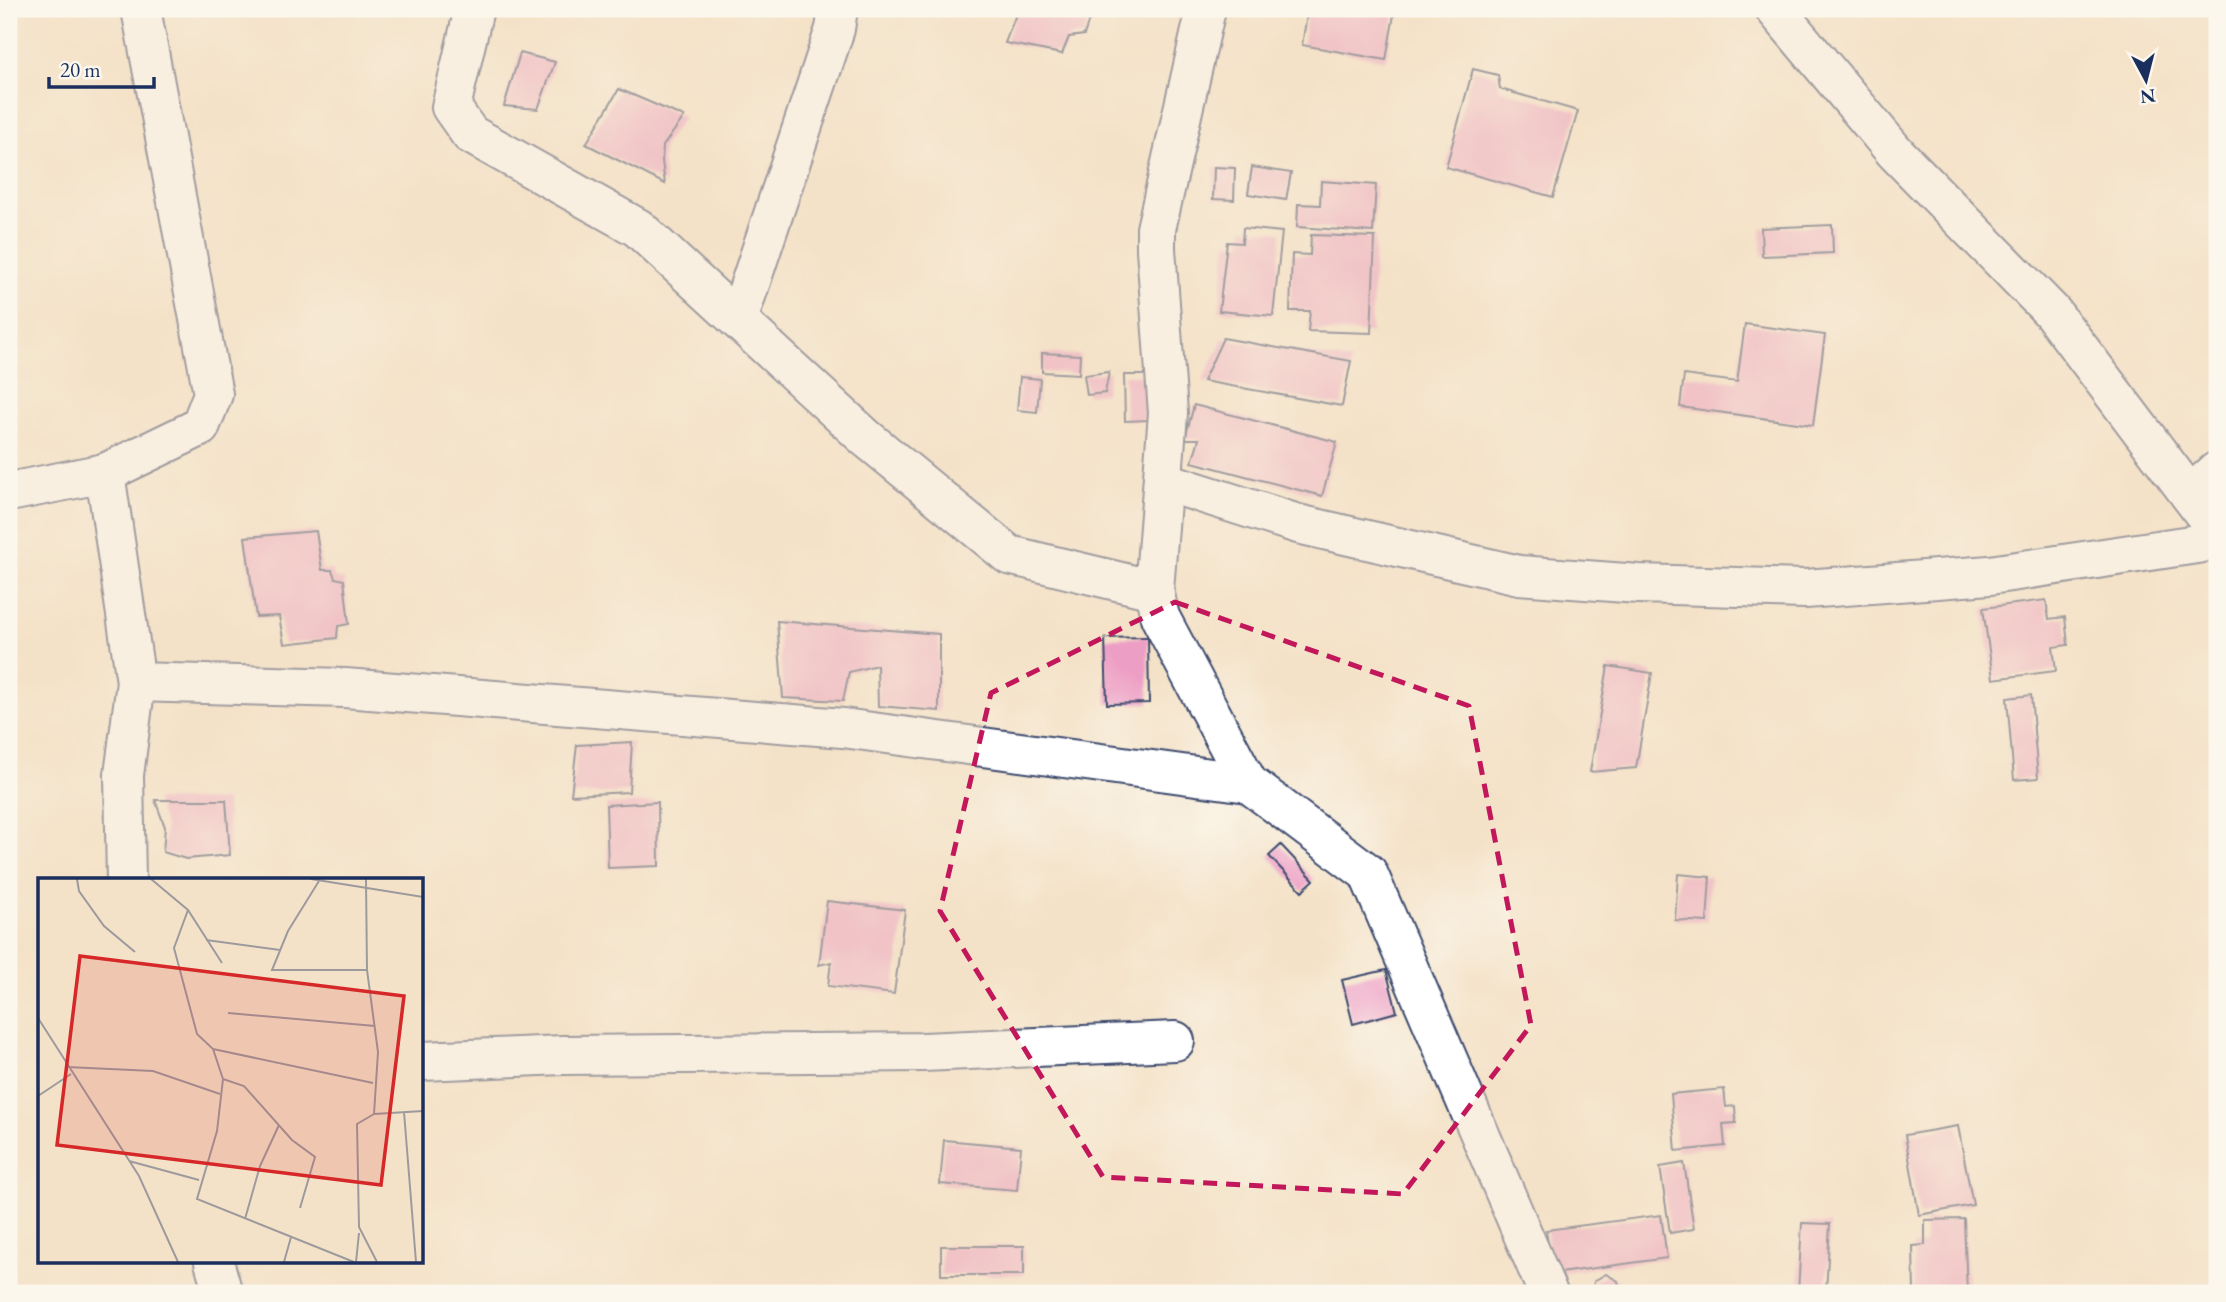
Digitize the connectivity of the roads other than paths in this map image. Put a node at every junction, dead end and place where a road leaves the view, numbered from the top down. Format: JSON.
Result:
{"nodes":[{"id":1,"x":141,"y":9,"type":"edge"},
{"id":2,"x":474,"y":9,"type":"edge"},
{"id":3,"x":838,"y":9,"type":"edge"},
{"id":4,"x":1206,"y":9,"type":"edge"},
{"id":5,"x":1775,"y":9,"type":"edge"},
{"id":6,"x":738,"y":320,"type":"junction"},
{"id":7,"x":105,"y":472,"type":"junction"},
{"id":8,"x":1163,"y":481,"type":"junction"},
{"id":9,"x":2204,"y":483,"type":"edge"},
{"id":10,"x":9,"y":492,"type":"edge"},
{"id":11,"x":2217,"y":531,"type":"edge"},
{"id":12,"x":2217,"y":541,"type":"edge"},
{"id":13,"x":1154,"y":590,"type":"junction"},
{"id":14,"x":136,"y":682,"type":"junction"},
{"id":15,"x":1248,"y":783,"type":"junction"},
{"id":16,"x":126,"y":878,"type":"edge"},
{"id":17,"x":1175,"y":1041,"type":"dead end"},
{"id":18,"x":424,"y":1062,"type":"edge"},
{"id":19,"x":215,"y":1264,"type":"edge"},
{"id":20,"x":223,"y":1293,"type":"edge"},
{"id":21,"x":1548,"y":1293,"type":"edge"}],
"edges":[{"from":1,"to":7,"type":"street"},
{"from":2,"to":6,"type":"street"},
{"from":3,"to":6,"type":"street"},
{"from":4,"to":8,"type":"street"},
{"from":5,"to":9,"type":"street"},
{"from":6,"to":13,"type":"street"},
{"from":7,"to":10,"type":"street"},
{"from":7,"to":14,"type":"street"},
{"from":8,"to":12,"type":"street"},
{"from":8,"to":13,"type":"street"},
{"from":9,"to":11,"type":"street"},
{"from":13,"to":15,"type":"street"},
{"from":14,"to":15,"type":"street"},
{"from":14,"to":16,"type":"street"},
{"from":15,"to":21,"type":"street"},
{"from":17,"to":18,"type":"street"},
{"from":19,"to":20,"type":"street"}]}
